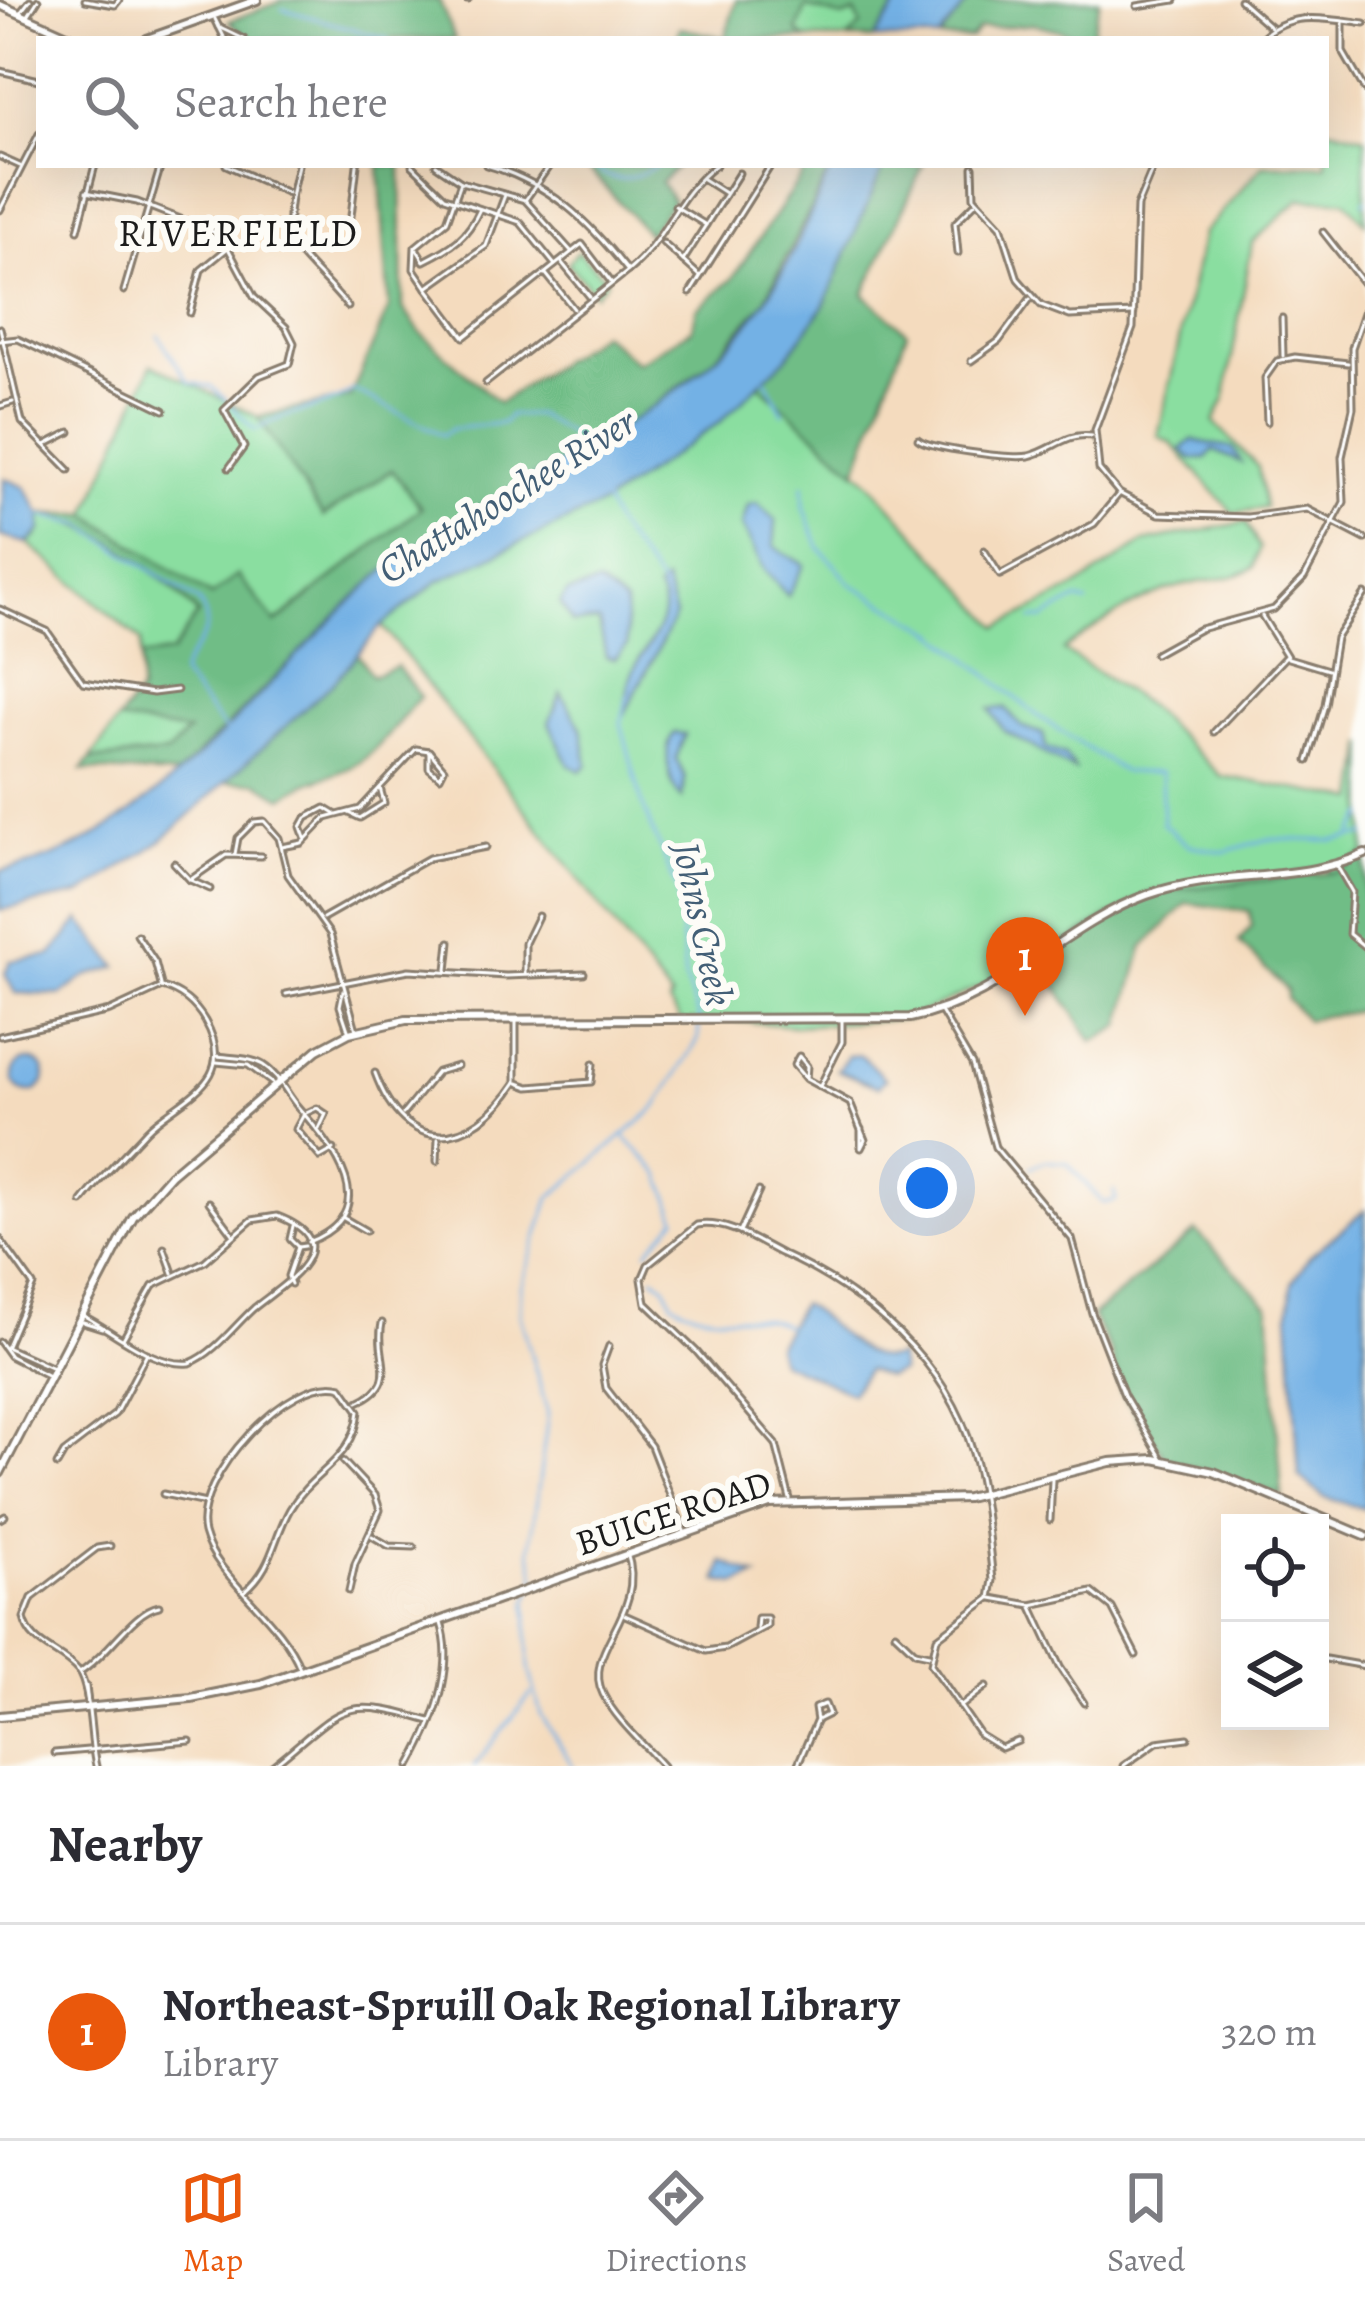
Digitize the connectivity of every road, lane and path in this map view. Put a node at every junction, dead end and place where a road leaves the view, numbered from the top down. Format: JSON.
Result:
{"nodes":[{"id":1,"x":30,"y":0,"type":"edge"},
{"id":2,"x":38,"y":0,"type":"edge"},
{"id":3,"x":88,"y":0,"type":"edge"},
{"id":4,"x":119,"y":0,"type":"edge"},
{"id":5,"x":257,"y":0,"type":"edge"},
{"id":6,"x":1174,"y":0,"type":"edge"},
{"id":7,"x":1240,"y":0,"type":"edge"},
{"id":8,"x":0,"y":5,"type":"edge"},
{"id":9,"x":1138,"y":6,"type":"dead end"},
{"id":10,"x":22,"y":17,"type":"junction"},
{"id":11,"x":214,"y":17,"type":"junction"},
{"id":12,"x":1343,"y":21,"type":"junction"},
{"id":13,"x":1365,"y":24,"type":"edge"},
{"id":14,"x":219,"y":27,"type":"junction"},
{"id":15,"x":1272,"y":28,"type":"junction"},
{"id":16,"x":61,"y":36,"type":"edge"},
{"id":17,"x":156,"y":36,"type":"edge"},
{"id":18,"x":223,"y":36,"type":"edge"},
{"id":19,"x":237,"y":36,"type":"edge"},
{"id":20,"x":1263,"y":36,"type":"edge"},
{"id":21,"x":0,"y":71,"type":"edge"},
{"id":22,"x":36,"y":79,"type":"edge"},
{"id":23,"x":1365,"y":90,"type":"edge"},
{"id":24,"x":36,"y":139,"type":"edge"},
{"id":25,"x":0,"y":157,"type":"edge"},
{"id":26,"x":21,"y":166,"type":"junction"},
{"id":27,"x":93,"y":168,"type":"edge"},
{"id":28,"x":160,"y":168,"type":"edge"},
{"id":29,"x":233,"y":168,"type":"edge"},
{"id":30,"x":297,"y":168,"type":"edge"},
{"id":31,"x":357,"y":168,"type":"edge"},
{"id":32,"x":415,"y":168,"type":"edge"},
{"id":33,"x":440,"y":168,"type":"edge"},
{"id":34,"x":495,"y":168,"type":"edge"},
{"id":35,"x":547,"y":168,"type":"edge"},
{"id":36,"x":712,"y":168,"type":"edge"},
{"id":37,"x":769,"y":168,"type":"edge"},
{"id":38,"x":974,"y":168,"type":"edge"},
{"id":39,"x":1153,"y":168,"type":"edge"},
{"id":40,"x":740,"y":173,"type":"dead end"},
{"id":41,"x":700,"y":178,"type":"junction"},
{"id":42,"x":461,"y":182,"type":"junction"},
{"id":43,"x":538,"y":183,"type":"junction"},
{"id":44,"x":86,"y":192,"type":"junction"},
{"id":45,"x":289,"y":193,"type":"junction"},
{"id":46,"x":727,"y":194,"type":"junction"},
{"id":47,"x":506,"y":195,"type":"junction"},
{"id":48,"x":525,"y":200,"type":"junction"},
{"id":49,"x":456,"y":201,"type":"junction"},
{"id":50,"x":977,"y":202,"type":"junction"},
{"id":51,"x":675,"y":206,"type":"junction"},
{"id":52,"x":150,"y":208,"type":"junction"},
{"id":53,"x":480,"y":208,"type":"junction"},
{"id":54,"x":0,"y":210,"type":"edge"},
{"id":55,"x":501,"y":213,"type":"junction"},
{"id":56,"x":351,"y":216,"type":"dead end"},
{"id":57,"x":708,"y":226,"type":"junction"},
{"id":58,"x":78,"y":230,"type":"dead end"},
{"id":59,"x":1323,"y":232,"type":"dead end"},
{"id":60,"x":661,"y":241,"type":"junction"},
{"id":61,"x":230,"y":246,"type":"junction"},
{"id":62,"x":415,"y":247,"type":"junction"},
{"id":63,"x":572,"y":252,"type":"junction"},
{"id":64,"x":958,"y":253,"type":"dead end"},
{"id":65,"x":561,"y":261,"type":"junction"},
{"id":66,"x":683,"y":261,"type":"junction"},
{"id":67,"x":555,"y":265,"type":"junction"},
{"id":68,"x":628,"y":271,"type":"junction"},
{"id":69,"x":545,"y":273,"type":"junction"},
{"id":70,"x":702,"y":277,"type":"junction"},
{"id":71,"x":612,"y":283,"type":"junction"},
{"id":72,"x":1365,"y":285,"type":"edge"},
{"id":73,"x":427,"y":288,"type":"junction"},
{"id":74,"x":124,"y":291,"type":"dead end"},
{"id":75,"x":690,"y":293,"type":"dead end"},
{"id":76,"x":592,"y":298,"type":"junction"},
{"id":77,"x":1032,"y":298,"type":"junction"},
{"id":78,"x":347,"y":307,"type":"dead end"},
{"id":79,"x":1365,"y":310,"type":"edge"},
{"id":80,"x":576,"y":311,"type":"junction"},
{"id":81,"x":190,"y":313,"type":"dead end"},
{"id":82,"x":1136,"y":313,"type":"junction"},
{"id":83,"x":1282,"y":318,"type":"dead end"},
{"id":84,"x":0,"y":328,"type":"edge"},
{"id":85,"x":1,"y":341,"type":"edge"},
{"id":86,"x":1284,"y":357,"type":"junction"},
{"id":87,"x":970,"y":361,"type":"dead end"},
{"id":88,"x":1350,"y":363,"type":"junction"},
{"id":89,"x":486,"y":382,"type":"dead end"},
{"id":90,"x":15,"y":402,"type":"junction"},
{"id":91,"x":0,"y":406,"type":"edge"},
{"id":92,"x":164,"y":410,"type":"dead end"},
{"id":93,"x":1267,"y":422,"type":"dead end"},
{"id":94,"x":70,"y":432,"type":"dead end"},
{"id":95,"x":1094,"y":437,"type":"junction"},
{"id":96,"x":918,"y":439,"type":"dead end"},
{"id":97,"x":43,"y":446,"type":"junction"},
{"id":98,"x":229,"y":468,"type":"dead end"},
{"id":99,"x":68,"y":470,"type":"dead end"},
{"id":100,"x":1119,"y":493,"type":"junction"},
{"id":101,"x":1334,"y":521,"type":"junction"},
{"id":102,"x":1365,"y":539,"type":"edge"},
{"id":103,"x":984,"y":550,"type":"dead end"},
{"id":104,"x":1365,"y":594,"type":"edge"},
{"id":105,"x":0,"y":609,"type":"edge"},
{"id":106,"x":1262,"y":614,"type":"junction"},
{"id":107,"x":1155,"y":654,"type":"dead end"},
{"id":108,"x":1286,"y":656,"type":"junction"},
{"id":109,"x":1330,"y":670,"type":"junction"},
{"id":110,"x":177,"y":690,"type":"dead end"},
{"id":111,"x":1214,"y":732,"type":"dead end"},
{"id":112,"x":429,"y":751,"type":"dead end"},
{"id":113,"x":1308,"y":761,"type":"dead end"},
{"id":114,"x":380,"y":787,"type":"junction"},
{"id":115,"x":347,"y":812,"type":"junction"},
{"id":116,"x":337,"y":815,"type":"junction"},
{"id":117,"x":305,"y":839,"type":"junction"},
{"id":118,"x":280,"y":847,"type":"junction"},
{"id":119,"x":486,"y":847,"type":"dead end"},
{"id":120,"x":235,"y":854,"type":"junction"},
{"id":121,"x":1365,"y":854,"type":"edge"},
{"id":122,"x":261,"y":856,"type":"dead end"},
{"id":123,"x":175,"y":863,"type":"dead end"},
{"id":124,"x":1336,"y":865,"type":"junction"},
{"id":125,"x":190,"y":880,"type":"junction"},
{"id":126,"x":210,"y":889,"type":"dead end"},
{"id":127,"x":538,"y":916,"type":"dead end"},
{"id":128,"x":321,"y":919,"type":"junction"},
{"id":129,"x":137,"y":935,"type":"dead end"},
{"id":130,"x":450,"y":942,"type":"dead end"},
{"id":131,"x":1365,"y":946,"type":"edge"},
{"id":132,"x":447,"y":972,"type":"junction"},
{"id":133,"x":584,"y":973,"type":"dead end"},
{"id":134,"x":525,"y":976,"type":"junction"},
{"id":135,"x":343,"y":986,"type":"junction"},
{"id":136,"x":162,"y":987,"type":"junction"},
{"id":137,"x":286,"y":994,"type":"dead end"},
{"id":138,"x":941,"y":1011,"type":"junction"},
{"id":139,"x":516,"y":1020,"type":"junction"},
{"id":140,"x":842,"y":1022,"type":"junction"},
{"id":141,"x":352,"y":1031,"type":"junction"},
{"id":142,"x":0,"y":1036,"type":"edge"},
{"id":143,"x":214,"y":1059,"type":"junction"},
{"id":144,"x":593,"y":1064,"type":"dead end"},
{"id":145,"x":457,"y":1066,"type":"dead end"},
{"id":146,"x":375,"y":1073,"type":"dead end"},
{"id":147,"x":806,"y":1078,"type":"dead end"},
{"id":148,"x":516,"y":1082,"type":"junction"},
{"id":149,"x":279,"y":1084,"type":"junction"},
{"id":150,"x":820,"y":1088,"type":"junction"},
{"id":151,"x":304,"y":1114,"type":"junction"},
{"id":152,"x":401,"y":1116,"type":"junction"},
{"id":153,"x":860,"y":1129,"type":"dead end"},
{"id":154,"x":318,"y":1130,"type":"junction"},
{"id":155,"x":438,"y":1137,"type":"junction"},
{"id":156,"x":334,"y":1149,"type":"junction"},
{"id":157,"x":437,"y":1161,"type":"dead end"},
{"id":158,"x":759,"y":1191,"type":"dead end"},
{"id":159,"x":82,"y":1202,"type":"dead end"},
{"id":160,"x":208,"y":1202,"type":"dead end"},
{"id":161,"x":340,"y":1216,"type":"junction"},
{"id":162,"x":294,"y":1225,"type":"junction"},
{"id":163,"x":366,"y":1231,"type":"dead end"},
{"id":164,"x":740,"y":1233,"type":"junction"},
{"id":165,"x":234,"y":1235,"type":"junction"},
{"id":166,"x":0,"y":1239,"type":"edge"},
{"id":167,"x":306,"y":1244,"type":"junction"},
{"id":168,"x":298,"y":1247,"type":"junction"},
{"id":169,"x":164,"y":1248,"type":"dead end"},
{"id":170,"x":174,"y":1275,"type":"junction"},
{"id":171,"x":291,"y":1284,"type":"junction"},
{"id":172,"x":80,"y":1317,"type":"junction"},
{"id":173,"x":382,"y":1323,"type":"dead end"},
{"id":174,"x":123,"y":1339,"type":"junction"},
{"id":175,"x":0,"y":1342,"type":"edge"},
{"id":176,"x":6,"y":1348,"type":"junction"},
{"id":177,"x":148,"y":1352,"type":"junction"},
{"id":178,"x":614,"y":1353,"type":"dead end"},
{"id":179,"x":51,"y":1372,"type":"junction"},
{"id":180,"x":357,"y":1402,"type":"junction"},
{"id":181,"x":341,"y":1460,"type":"junction"},
{"id":182,"x":1162,"y":1460,"type":"junction"},
{"id":183,"x":57,"y":1466,"type":"dead end"},
{"id":184,"x":0,"y":1473,"type":"edge"},
{"id":185,"x":1052,"y":1478,"type":"junction"},
{"id":186,"x":163,"y":1494,"type":"dead end"},
{"id":187,"x":982,"y":1496,"type":"junction"},
{"id":188,"x":790,"y":1502,"type":"junction"},
{"id":189,"x":208,"y":1504,"type":"junction"},
{"id":190,"x":1050,"y":1520,"type":"dead end"},
{"id":191,"x":684,"y":1531,"type":"junction"},
{"id":192,"x":370,"y":1535,"type":"junction"},
{"id":193,"x":1365,"y":1536,"type":"edge"},
{"id":194,"x":110,"y":1546,"type":"dead end"},
{"id":195,"x":414,"y":1546,"type":"dead end"},
{"id":196,"x":626,"y":1552,"type":"junction"},
{"id":197,"x":349,"y":1591,"type":"dead end"},
{"id":198,"x":245,"y":1592,"type":"junction"},
{"id":199,"x":990,"y":1598,"type":"junction"},
{"id":200,"x":1031,"y":1605,"type":"junction"},
{"id":201,"x":160,"y":1606,"type":"dead end"},
{"id":202,"x":623,"y":1614,"type":"junction"},
{"id":203,"x":440,"y":1621,"type":"junction"},
{"id":204,"x":757,"y":1628,"type":"dead end"},
{"id":205,"x":895,"y":1633,"type":"dead end"},
{"id":206,"x":1136,"y":1654,"type":"dead end"},
{"id":207,"x":930,"y":1655,"type":"junction"},
{"id":208,"x":1329,"y":1660,"type":"edge"},
{"id":209,"x":1365,"y":1666,"type":"edge"},
{"id":210,"x":301,"y":1670,"type":"junction"},
{"id":211,"x":80,"y":1673,"type":"junction"},
{"id":212,"x":987,"y":1686,"type":"dead end"},
{"id":213,"x":1084,"y":1703,"type":"dead end"},
{"id":214,"x":87,"y":1707,"type":"junction"},
{"id":215,"x":958,"y":1708,"type":"junction"},
{"id":216,"x":0,"y":1716,"type":"edge"},
{"id":217,"x":817,"y":1720,"type":"dead end"},
{"id":218,"x":430,"y":1721,"type":"junction"},
{"id":219,"x":1188,"y":1738,"type":"dead end"},
{"id":220,"x":190,"y":1741,"type":"dead end"},
{"id":221,"x":1018,"y":1741,"type":"dead end"},
{"id":222,"x":92,"y":1750,"type":"junction"},
{"id":223,"x":54,"y":1753,"type":"dead end"},
{"id":224,"x":96,"y":1766,"type":"edge"},
{"id":225,"x":272,"y":1766,"type":"edge"},
{"id":226,"x":410,"y":1766,"type":"edge"},
{"id":227,"x":663,"y":1766,"type":"edge"},
{"id":228,"x":797,"y":1766,"type":"edge"},
{"id":229,"x":1123,"y":1766,"type":"edge"}],
"edges":[{"from":1,"to":10,"type":"street"},
{"from":2,"to":10,"type":"street"},
{"from":3,"to":4,"type":"street"},
{"from":5,"to":11,"type":"street"},
{"from":6,"to":9,"type":"street"},
{"from":7,"to":15,"type":"street"},
{"from":8,"to":10,"type":"street"},
{"from":10,"to":16,"type":"street"},
{"from":11,"to":14,"type":"street"},
{"from":11,"to":17,"type":"street"},
{"from":12,"to":13,"type":"street"},
{"from":12,"to":15,"type":"street"},
{"from":12,"to":23,"type":"street"},
{"from":14,"to":18,"type":"street"},
{"from":14,"to":19,"type":"street"},
{"from":15,"to":20,"type":"street"},
{"from":21,"to":22,"type":"street"},
{"from":24,"to":26,"type":"street"},
{"from":25,"to":26,"type":"street"},
{"from":26,"to":54,"type":"street"},
{"from":27,"to":44,"type":"street"},
{"from":28,"to":52,"type":"street"},
{"from":29,"to":45,"type":"street"},
{"from":30,"to":45,"type":"street"},
{"from":31,"to":56,"type":"street"},
{"from":32,"to":49,"type":"street"},
{"from":33,"to":42,"type":"street"},
{"from":34,"to":43,"type":"street"},
{"from":35,"to":43,"type":"street"},
{"from":36,"to":41,"type":"street"},
{"from":37,"to":70,"type":"street"},
{"from":38,"to":50,"type":"street"},
{"from":39,"to":82,"type":"street"},
{"from":40,"to":46,"type":"street"},
{"from":41,"to":46,"type":"street"},
{"from":41,"to":51,"type":"street"},
{"from":42,"to":47,"type":"street"},
{"from":42,"to":49,"type":"street"},
{"from":43,"to":48,"type":"street"},
{"from":43,"to":68,"type":"street"},
{"from":44,"to":52,"type":"street"},
{"from":44,"to":58,"type":"street"},
{"from":45,"to":78,"type":"street"},
{"from":46,"to":57,"type":"street"},
{"from":47,"to":48,"type":"street"},
{"from":47,"to":55,"type":"street"},
{"from":48,"to":63,"type":"street"},
{"from":49,"to":53,"type":"street"},
{"from":49,"to":62,"type":"street"},
{"from":50,"to":64,"type":"street"},
{"from":50,"to":77,"type":"street"},
{"from":51,"to":57,"type":"street"},
{"from":51,"to":60,"type":"street"},
{"from":52,"to":61,"type":"street"},
{"from":52,"to":74,"type":"street"},
{"from":53,"to":55,"type":"street"},
{"from":53,"to":62,"type":"street"},
{"from":55,"to":67,"type":"street"},
{"from":55,"to":73,"type":"street"},
{"from":57,"to":66,"type":"street"},
{"from":59,"to":72,"type":"street"},
{"from":60,"to":66,"type":"street"},
{"from":60,"to":68,"type":"street"},
{"from":61,"to":81,"type":"street"},
{"from":61,"to":98,"type":"street"},
{"from":62,"to":73,"type":"street"},
{"from":63,"to":65,"type":"street"},
{"from":63,"to":71,"type":"street"},
{"from":65,"to":67,"type":"street"},
{"from":65,"to":76,"type":"street"},
{"from":66,"to":70,"type":"street"},
{"from":67,"to":69,"type":"street"},
{"from":68,"to":71,"type":"street"},
{"from":69,"to":73,"type":"street"},
{"from":69,"to":80,"type":"street"},
{"from":70,"to":75,"type":"street"},
{"from":71,"to":76,"type":"street"},
{"from":76,"to":80,"type":"street"},
{"from":77,"to":82,"type":"street"},
{"from":77,"to":87,"type":"street"},
{"from":79,"to":88,"type":"street"},
{"from":80,"to":89,"type":"street"},
{"from":82,"to":95,"type":"street"},
{"from":83,"to":86,"type":"street"},
{"from":84,"to":85,"type":"street"},
{"from":85,"to":90,"type":"street"},
{"from":85,"to":92,"type":"street"},
{"from":86,"to":88,"type":"street"},
{"from":86,"to":93,"type":"street"},
{"from":88,"to":101,"type":"street"},
{"from":90,"to":91,"type":"street"},
{"from":90,"to":97,"type":"street"},
{"from":94,"to":97,"type":"street"},
{"from":95,"to":96,"type":"street"},
{"from":95,"to":100,"type":"street"},
{"from":97,"to":99,"type":"street"},
{"from":100,"to":101,"type":"street"},
{"from":100,"to":103,"type":"street"},
{"from":101,"to":102,"type":"street"},
{"from":101,"to":106,"type":"street"},
{"from":104,"to":109,"type":"street"},
{"from":105,"to":110,"type":"street"},
{"from":106,"to":107,"type":"street"},
{"from":106,"to":108,"type":"street"},
{"from":108,"to":109,"type":"street"},
{"from":108,"to":111,"type":"street"},
{"from":109,"to":113,"type":"street"},
{"from":112,"to":114,"type":"street"},
{"from":114,"to":115,"type":"street"},
{"from":114,"to":115,"type":"street"},
{"from":115,"to":116,"type":"street"},
{"from":116,"to":117,"type":"street"},
{"from":116,"to":117,"type":"street"},
{"from":117,"to":118,"type":"street"},
{"from":118,"to":120,"type":"street"},
{"from":118,"to":128,"type":"street"},
{"from":119,"to":128,"type":"street"},
{"from":120,"to":122,"type":"street"},
{"from":120,"to":125,"type":"street"},
{"from":121,"to":124,"type":"street"},
{"from":123,"to":125,"type":"street"},
{"from":124,"to":131,"type":"street"},
{"from":124,"to":138,"type":"street"},
{"from":125,"to":126,"type":"street"},
{"from":127,"to":134,"type":"street"},
{"from":128,"to":135,"type":"street"},
{"from":129,"to":136,"type":"street"},
{"from":130,"to":132,"type":"street"},
{"from":132,"to":134,"type":"street"},
{"from":132,"to":135,"type":"street"},
{"from":133,"to":134,"type":"street"},
{"from":135,"to":137,"type":"street"},
{"from":135,"to":141,"type":"street"},
{"from":136,"to":142,"type":"street"},
{"from":136,"to":143,"type":"street"},
{"from":138,"to":140,"type":"street"},
{"from":138,"to":182,"type":"street"},
{"from":139,"to":140,"type":"street"},
{"from":139,"to":141,"type":"street"},
{"from":139,"to":148,"type":"street"},
{"from":140,"to":150,"type":"street"},
{"from":141,"to":149,"type":"street"},
{"from":143,"to":149,"type":"street"},
{"from":143,"to":159,"type":"street"},
{"from":144,"to":148,"type":"street"},
{"from":145,"to":152,"type":"street"},
{"from":146,"to":152,"type":"street"},
{"from":147,"to":150,"type":"street"},
{"from":148,"to":155,"type":"street"},
{"from":149,"to":151,"type":"street"},
{"from":149,"to":172,"type":"street"},
{"from":150,"to":153,"type":"street"},
{"from":151,"to":154,"type":"street"},
{"from":151,"to":154,"type":"street"},
{"from":151,"to":156,"type":"street"},
{"from":152,"to":155,"type":"street"},
{"from":154,"to":156,"type":"street"},
{"from":155,"to":157,"type":"street"},
{"from":156,"to":161,"type":"street"},
{"from":158,"to":164,"type":"street"},
{"from":160,"to":165,"type":"street"},
{"from":161,"to":163,"type":"street"},
{"from":161,"to":167,"type":"street"},
{"from":162,"to":165,"type":"street"},
{"from":162,"to":167,"type":"street"},
{"from":162,"to":168,"type":"street"},
{"from":164,"to":187,"type":"street"},
{"from":164,"to":188,"type":"street"},
{"from":165,"to":170,"type":"street"},
{"from":166,"to":176,"type":"street"},
{"from":167,"to":168,"type":"street"},
{"from":167,"to":171,"type":"street"},
{"from":168,"to":171,"type":"street"},
{"from":169,"to":170,"type":"street"},
{"from":170,"to":174,"type":"street"},
{"from":171,"to":177,"type":"street"},
{"from":172,"to":174,"type":"street"},
{"from":172,"to":179,"type":"street"},
{"from":173,"to":180,"type":"street"},
{"from":174,"to":177,"type":"street"},
{"from":175,"to":176,"type":"street"},
{"from":176,"to":179,"type":"street"},
{"from":177,"to":183,"type":"street"},
{"from":178,"to":191,"type":"street"},
{"from":179,"to":184,"type":"street"},
{"from":180,"to":181,"type":"street"},
{"from":180,"to":189,"type":"street"},
{"from":181,"to":192,"type":"street"},
{"from":181,"to":198,"type":"street"},
{"from":182,"to":185,"type":"street","name":"BUICE ROAD"},
{"from":182,"to":193,"type":"street","name":"BUICE ROAD"},
{"from":185,"to":187,"type":"street","name":"BUICE ROAD"},
{"from":185,"to":190,"type":"street"},
{"from":186,"to":189,"type":"street"},
{"from":187,"to":188,"type":"street","name":"BUICE ROAD"},
{"from":187,"to":199,"type":"street"},
{"from":188,"to":191,"type":"street","name":"BUICE ROAD"},
{"from":189,"to":198,"type":"street"},
{"from":191,"to":196,"type":"street","name":"BUICE ROAD"},
{"from":192,"to":195,"type":"street"},
{"from":192,"to":197,"type":"street"},
{"from":194,"to":211,"type":"street"},
{"from":196,"to":202,"type":"street"},
{"from":196,"to":203,"type":"street","name":"BUICE ROAD"},
{"from":198,"to":210,"type":"street"},
{"from":199,"to":200,"type":"street"},
{"from":199,"to":207,"type":"street"},
{"from":200,"to":206,"type":"street"},
{"from":200,"to":213,"type":"street"},
{"from":201,"to":211,"type":"street"},
{"from":202,"to":204,"type":"street"},
{"from":202,"to":227,"type":"street"},
{"from":203,"to":210,"type":"street","name":"BUICE ROAD"},
{"from":203,"to":218,"type":"street"},
{"from":205,"to":207,"type":"street"},
{"from":207,"to":215,"type":"street"},
{"from":208,"to":209,"type":"street"},
{"from":210,"to":214,"type":"street","name":"BUICE ROAD"},
{"from":211,"to":214,"type":"street"},
{"from":212,"to":215,"type":"street"},
{"from":214,"to":216,"type":"street","name":"BUICE ROAD"},
{"from":214,"to":222,"type":"street"},
{"from":215,"to":221,"type":"street"},
{"from":217,"to":228,"type":"street"},
{"from":218,"to":225,"type":"street"},
{"from":218,"to":226,"type":"street"},
{"from":219,"to":229,"type":"street"},
{"from":220,"to":222,"type":"street"},
{"from":222,"to":223,"type":"street"},
{"from":222,"to":224,"type":"street"}]}
